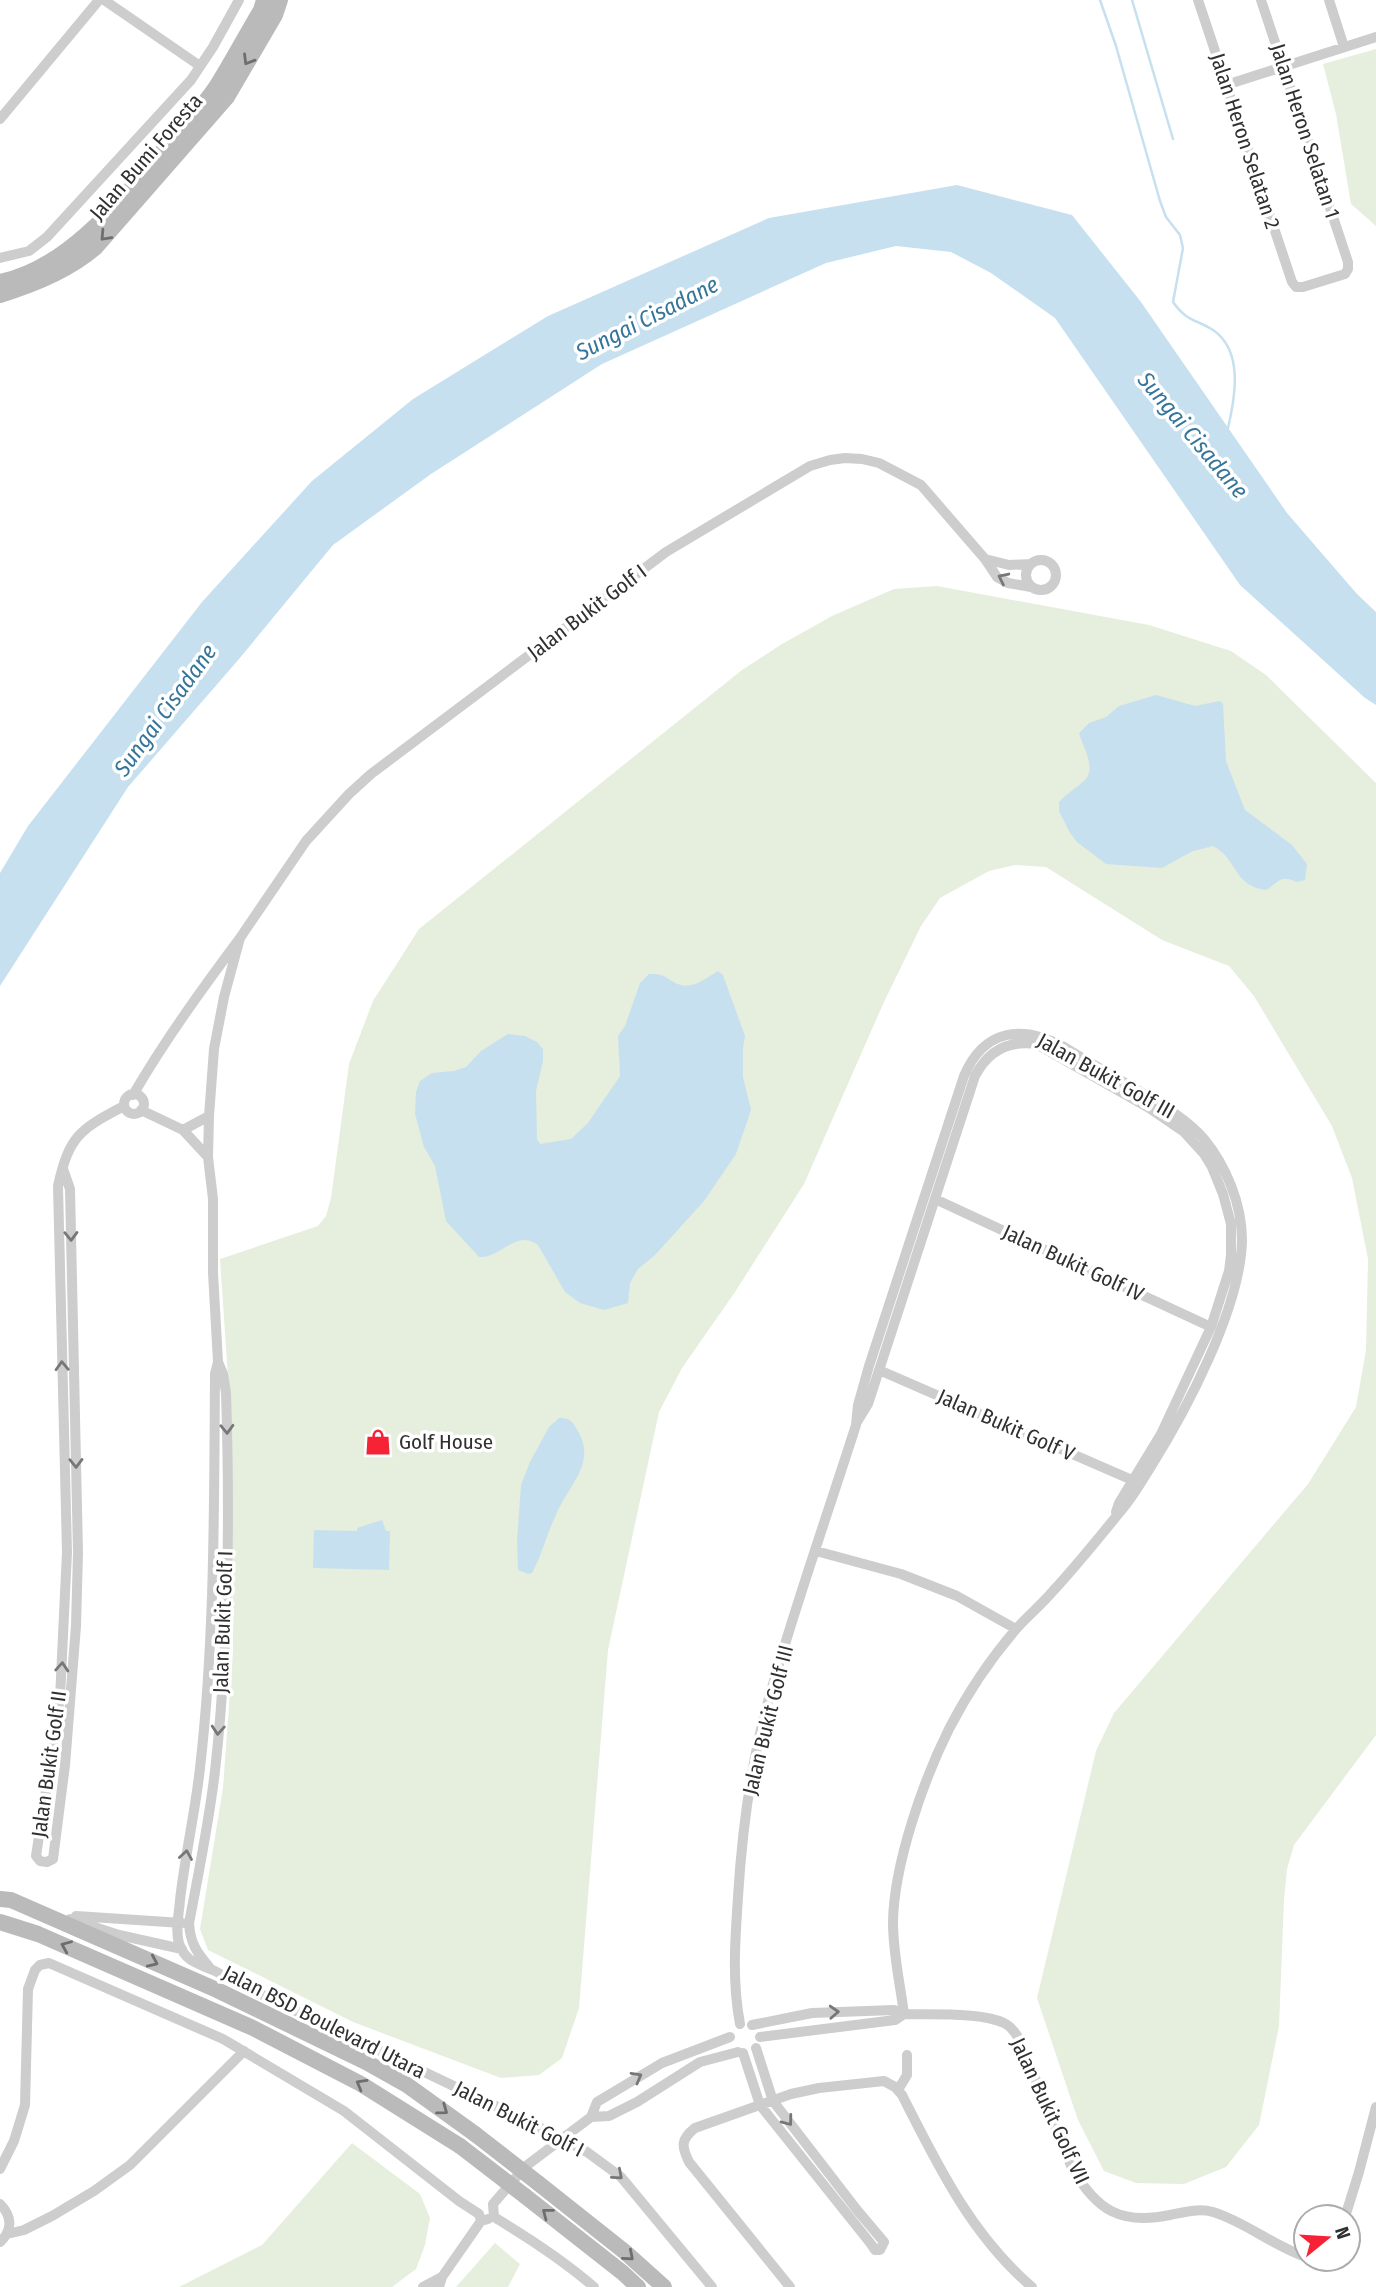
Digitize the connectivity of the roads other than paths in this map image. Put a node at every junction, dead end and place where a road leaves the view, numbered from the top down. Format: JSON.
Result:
{"nodes":[{"id":1,"x":102,"y":0,"type":"edge"},
{"id":2,"x":239,"y":0,"type":"edge"},
{"id":3,"x":264,"y":0,"type":"edge"},
{"id":4,"x":280,"y":0,"type":"edge"},
{"id":5,"x":1198,"y":0,"type":"edge"},
{"id":6,"x":1261,"y":0,"type":"edge"},
{"id":7,"x":1329,"y":0,"type":"edge"},
{"id":8,"x":1376,"y":37,"type":"edge"},
{"id":9,"x":1344,"y":47,"type":"junction"},
{"id":10,"x":200,"y":66,"type":"junction"},
{"id":11,"x":1283,"y":67,"type":"junction"},
{"id":12,"x":1226,"y":85,"type":"junction"},
{"id":13,"x":0,"y":118,"type":"edge"},
{"id":14,"x":0,"y":258,"type":"edge"},
{"id":15,"x":0,"y":282,"type":"edge"},
{"id":16,"x":1292,"y":282,"type":"joint"},
{"id":17,"x":0,"y":295,"type":"edge"},
{"id":18,"x":985,"y":559,"type":"junction"},
{"id":19,"x":1031,"y":564,"type":"junction"},
{"id":20,"x":1031,"y":587,"type":"junction"},
{"id":21,"x":240,"y":938,"type":"junction"},
{"id":22,"x":200,"y":991,"type":"junction"},
{"id":23,"x":224,"y":998,"type":"junction"},
{"id":24,"x":133,"y":1095,"type":"junction"},
{"id":25,"x":124,"y":1107,"type":"junction"},
{"id":26,"x":142,"y":1110,"type":"junction"},
{"id":27,"x":209,"y":1116,"type":"junction"},
{"id":28,"x":183,"y":1130,"type":"junction"},
{"id":29,"x":208,"y":1157,"type":"junction"},
{"id":30,"x":63,"y":1169,"type":"junction"},
{"id":31,"x":935,"y":1199,"type":"junction"},
{"id":32,"x":1211,"y":1327,"type":"junction"},
{"id":33,"x":879,"y":1370,"type":"junction"},
{"id":34,"x":856,"y":1425,"type":"junction"},
{"id":35,"x":1132,"y":1480,"type":"junction"},
{"id":36,"x":1113,"y":1519,"type":"junction"},
{"id":37,"x":816,"y":1551,"type":"junction"},
{"id":38,"x":1016,"y":1629,"type":"junction"},
{"id":39,"x":5,"y":1899,"type":"edge"},
{"id":40,"x":66,"y":1917,"type":"junction"},
{"id":41,"x":0,"y":1922,"type":"edge"},
{"id":42,"x":183,"y":1923,"type":"junction"},
{"id":43,"x":182,"y":1949,"type":"junction"},
{"id":44,"x":210,"y":1968,"type":"junction"},
{"id":45,"x":904,"y":2014,"type":"junction"},
{"id":46,"x":740,"y":2024,"type":"junction"},
{"id":47,"x":752,"y":2025,"type":"junction"},
{"id":48,"x":730,"y":2036,"type":"junction"},
{"id":49,"x":758,"y":2043,"type":"junction"},
{"id":50,"x":244,"y":2051,"type":"junction"},
{"id":51,"x":740,"y":2053,"type":"junction"},
{"id":52,"x":907,"y":2055,"type":"dead end"},
{"id":53,"x":898,"y":2090,"type":"junction"},
{"id":54,"x":773,"y":2101,"type":"junction"},
{"id":55,"x":760,"y":2105,"type":"junction"},
{"id":56,"x":1376,"y":2107,"type":"edge"},
{"id":57,"x":591,"y":2117,"type":"junction"},
{"id":58,"x":561,"y":2139,"type":"junction"},
{"id":59,"x":0,"y":2169,"type":"edge"},
{"id":60,"x":834,"y":2189,"type":"junction"},
{"id":61,"x":1349,"y":2203,"type":"edge"},
{"id":62,"x":0,"y":2204,"type":"edge"},
{"id":63,"x":493,"y":2214,"type":"junction"},
{"id":64,"x":480,"y":2217,"type":"junction"},
{"id":65,"x":4,"y":2238,"type":"edge"},
{"id":66,"x":1292,"y":2252,"type":"edge"},
{"id":67,"x":441,"y":2282,"type":"edge"},
{"id":68,"x":423,"y":2287,"type":"edge"},
{"id":69,"x":594,"y":2287,"type":"edge"},
{"id":70,"x":638,"y":2287,"type":"edge"},
{"id":71,"x":664,"y":2287,"type":"edge"},
{"id":72,"x":712,"y":2287,"type":"edge"},
{"id":73,"x":790,"y":2287,"type":"edge"},
{"id":74,"x":1032,"y":2287,"type":"edge"}],
"edges":[{"from":1,"to":10,"type":"street"},
{"from":1,"to":13,"type":"street"},
{"from":2,"to":10,"type":"street"},
{"from":3,"to":15,"type":"main road","name":"Jalan Bumi Foresta"},
{"from":4,"to":17,"type":"main road","name":"Jalan Bumi Foresta","one_way":true},
{"from":5,"to":12,"type":"street","name":"Jalan Heron Selatan 2"},
{"from":6,"to":11,"type":"street","name":"Jalan Heron Selatan 1"},
{"from":7,"to":9,"type":"street"},
{"from":8,"to":9,"type":"street"},
{"from":9,"to":11,"type":"street"},
{"from":10,"to":14,"type":"street"},
{"from":11,"to":12,"type":"street"},
{"from":11,"to":16,"type":"street","name":"Jalan Heron Selatan 1"},
{"from":12,"to":16,"type":"street","name":"Jalan Heron Selatan 2"},
{"from":18,"to":19,"type":"street"},
{"from":20,"to":18,"type":"street","name":"Jalan Bukit Golf I","one_way":true},
{"from":18,"to":21,"type":"street","name":"Jalan Bukit Golf I"},
{"from":19,"to":20,"type":"street"},
{"from":19,"to":20,"type":"street"},
{"from":21,"to":22,"type":"street","name":"Jalan Bukit Golf I"},
{"from":21,"to":23,"type":"street","name":"Jalan Bukit Golf I"},
{"from":22,"to":23,"type":"street"},
{"from":22,"to":24,"type":"street","name":"Jalan Bukit Golf I"},
{"from":23,"to":27,"type":"street","name":"Jalan Bukit Golf I"},
{"from":24,"to":25,"type":"street"},
{"from":24,"to":26,"type":"street"},
{"from":25,"to":26,"type":"street"},
{"from":25,"to":30,"type":"street","name":"Jalan Bukit Golf II"},
{"from":26,"to":28,"type":"street"},
{"from":27,"to":28,"type":"street"},
{"from":27,"to":29,"type":"street","name":"Jalan Bukit Golf I"},
{"from":28,"to":29,"type":"street"},
{"from":29,"to":42,"type":"street","name":"Jalan Bukit Golf I"},
{"from":30,"to":30,"type":"street","name":"Jalan Bukit Golf II","one_way":true},
{"from":31,"to":32,"type":"street","name":"Jalan Bukit Golf IV"},
{"from":31,"to":32,"type":"street","name":"Jalan Bukit Golf III"},
{"from":31,"to":33,"type":"street","name":"Jalan Bukit Golf III"},
{"from":32,"to":35,"type":"street","name":"Jalan Bukit Golf III"},
{"from":33,"to":34,"type":"street","name":"Jalan Bukit Golf III"},
{"from":33,"to":35,"type":"street","name":"Jalan Bukit Golf V"},
{"from":34,"to":36,"type":"street","name":"Jalan Bukit Golf III"},
{"from":34,"to":37,"type":"street","name":"Jalan Bukit Golf III"},
{"from":35,"to":36,"type":"street","name":"Jalan Bukit Golf III"},
{"from":36,"to":38,"type":"street","name":"Jalan Bukit Golf III"},
{"from":37,"to":38,"type":"street"},
{"from":37,"to":46,"type":"street","name":"Jalan Bukit Golf III"},
{"from":38,"to":45,"type":"street","name":"Jalan Bukit Golf III"},
{"from":39,"to":40,"type":"street","name":"Jalan Bukit Golf I"},
{"from":39,"to":71,"type":"main road","name":"Jalan BSD Boulevard Utara","one_way":true,"bridge":true},
{"from":40,"to":42,"type":"street","name":"Jalan Bukit Golf I"},
{"from":40,"to":43,"type":"street","name":"Jalan Bukit Golf I"},
{"from":70,"to":41,"type":"main road","name":"Jalan BSD Boulevard Utara","one_way":true,"bridge":true},
{"from":42,"to":43,"type":"street","name":"Jalan Bukit Golf I"},
{"from":42,"to":44,"type":"street","name":"Jalan Bukit Golf I"},
{"from":43,"to":44,"type":"street","name":"Jalan Bukit Golf I"},
{"from":44,"to":58,"type":"street","name":"Jalan Bukit Golf I"},
{"from":47,"to":45,"type":"street","name":"Jalan Bukit Golf VII","one_way":true},
{"from":45,"to":49,"type":"street","name":"Jalan Bukit Golf VII"},
{"from":45,"to":66,"type":"street","name":"Jalan Bukit Golf VII"},
{"from":46,"to":47,"type":"street"},
{"from":46,"to":48,"type":"street"},
{"from":47,"to":49,"type":"street"},
{"from":48,"to":51,"type":"street"},
{"from":57,"to":48,"type":"street","one_way":true},
{"from":49,"to":51,"type":"street"},
{"from":49,"to":54,"type":"street"},
{"from":50,"to":59,"type":"street"},
{"from":50,"to":64,"type":"street"},
{"from":50,"to":65,"type":"street"},
{"from":51,"to":55,"type":"street"},
{"from":51,"to":57,"type":"street"},
{"from":52,"to":53,"type":"street"},
{"from":53,"to":54,"type":"street"},
{"from":53,"to":74,"type":"street"},
{"from":54,"to":55,"type":"street"},
{"from":54,"to":60,"type":"street","one_way":true},
{"from":55,"to":60,"type":"street"},
{"from":55,"to":73,"type":"street"},
{"from":56,"to":61,"type":"street"},
{"from":57,"to":58,"type":"street"},
{"from":58,"to":63,"type":"street"},
{"from":58,"to":72,"type":"street","name":"Jalan Bukit Golf I","one_way":true},
{"from":60,"to":60,"type":"street"},
{"from":62,"to":65,"type":"street"},
{"from":63,"to":64,"type":"street"},
{"from":63,"to":69,"type":"street"},
{"from":64,"to":67,"type":"street"},
{"from":67,"to":68,"type":"street"}]}
